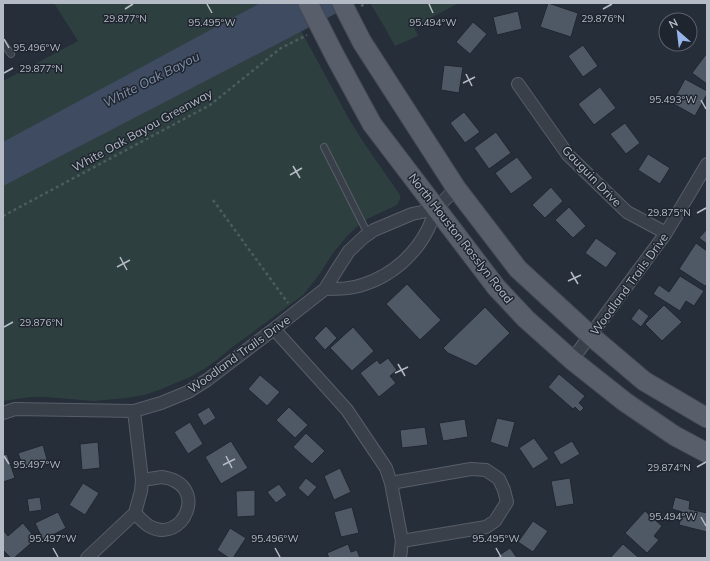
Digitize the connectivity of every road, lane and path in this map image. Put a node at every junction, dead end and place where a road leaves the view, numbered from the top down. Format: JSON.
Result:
{"nodes":[{"id":1,"x":308,"y":3,"type":"edge"},
{"id":2,"x":342,"y":3,"type":"edge"},
{"id":3,"x":367,"y":3,"type":"edge"},
{"id":4,"x":361,"y":6,"type":"dead end"},
{"id":5,"x":308,"y":34,"type":"dead end"},
{"id":6,"x":3,"y":43,"type":"edge"},
{"id":7,"x":11,"y":54,"type":"dead end"},
{"id":8,"x":518,"y":84,"type":"dead end"},
{"id":9,"x":324,"y":147,"type":"dead end"},
{"id":10,"x":707,"y":164,"type":"edge"},
{"id":11,"x":456,"y":188,"type":"junction"},
{"id":12,"x":212,"y":200,"type":"dead end"},
{"id":13,"x":436,"y":209,"type":"junction"},
{"id":14,"x":3,"y":216,"type":"edge"},
{"id":15,"x":666,"y":232,"type":"junction"},
{"id":16,"x":368,"y":234,"type":"junction"},
{"id":17,"x":325,"y":289,"type":"junction"},
{"id":18,"x":295,"y":313,"type":"junction"},
{"id":19,"x":274,"y":329,"type":"junction"},
{"id":20,"x":591,"y":336,"type":"junction"},
{"id":21,"x":572,"y":360,"type":"junction"},
{"id":22,"x":134,"y":411,"type":"junction"},
{"id":23,"x":3,"y":413,"type":"edge"},
{"id":24,"x":707,"y":418,"type":"edge"},
{"id":25,"x":707,"y":453,"type":"edge"},
{"id":26,"x":142,"y":480,"type":"junction"},
{"id":27,"x":391,"y":483,"type":"junction"},
{"id":28,"x":135,"y":514,"type":"junction"},
{"id":29,"x":402,"y":541,"type":"junction"},
{"id":30,"x":88,"y":558,"type":"edge"},
{"id":31,"x":400,"y":558,"type":"edge"}],
"edges":[{"from":1,"to":13,"type":"main road","name":"North Houston Rosslyn Road","bridge":true},
{"from":2,"to":11,"type":"main road","bridge":true},
{"from":3,"to":4,"type":"path"},
{"from":5,"to":14,"type":"path","name":"White Oak Bayou Greenway"},
{"from":6,"to":7,"type":"lane"},
{"from":8,"to":15,"type":"street","name":"Gauguin Drive"},
{"from":9,"to":16,"type":"lane"},
{"from":10,"to":15,"type":"street","name":"Woodland Trails Drive"},
{"from":11,"to":13,"type":"street"},
{"from":11,"to":20,"type":"main road"},
{"from":12,"to":18,"type":"path"},
{"from":13,"to":16,"type":"street","name":"Woodland Trails Drive"},
{"from":13,"to":17,"type":"street"},
{"from":13,"to":21,"type":"main road","name":"North Houston Rosslyn Road"},
{"from":15,"to":20,"type":"street","name":"Woodland Trails Drive"},
{"from":16,"to":17,"type":"street","name":"Woodland Trails Drive"},
{"from":17,"to":18,"type":"street","name":"Woodland Trails Drive"},
{"from":18,"to":19,"type":"street","name":"Woodland Trails Drive"},
{"from":19,"to":22,"type":"street","name":"Woodland Trails Drive"},
{"from":19,"to":27,"type":"street"},
{"from":20,"to":21,"type":"street","name":"Woodland Trails Drive"},
{"from":20,"to":24,"type":"main road"},
{"from":21,"to":25,"type":"main road","name":"North Houston Rosslyn Road"},
{"from":22,"to":23,"type":"street","name":"Woodland Trails Drive"},
{"from":22,"to":26,"type":"street"},
{"from":26,"to":28,"type":"street"},
{"from":26,"to":28,"type":"street"},
{"from":27,"to":29,"type":"street"},
{"from":27,"to":29,"type":"street"},
{"from":28,"to":30,"type":"street"},
{"from":29,"to":31,"type":"street"}]}
